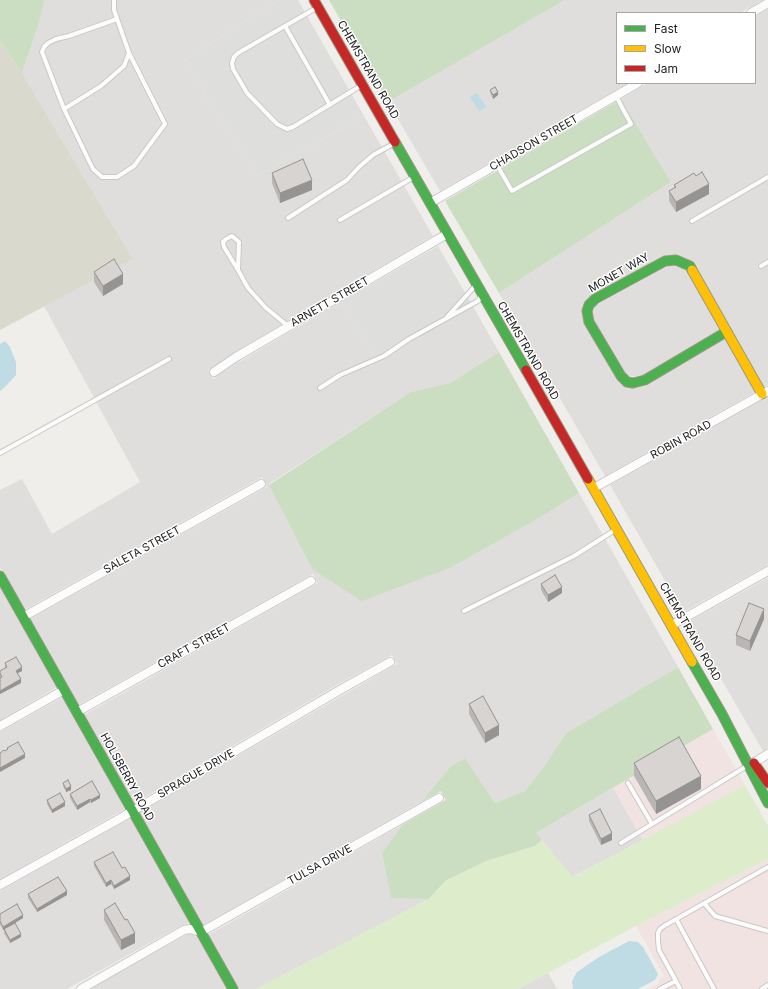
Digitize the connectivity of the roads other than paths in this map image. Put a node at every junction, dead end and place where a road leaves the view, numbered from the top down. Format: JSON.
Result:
{"nodes":[{"id":1,"x":114,"y":0,"type":"edge"},
{"id":2,"x":316,"y":3,"type":"edge"},
{"id":3,"x":768,"y":3,"type":"edge"},
{"id":4,"x":753,"y":12,"type":"edge"},
{"id":5,"x":117,"y":19,"type":"junction"},
{"id":6,"x":285,"y":26,"type":"junction"},
{"id":7,"x":130,"y":53,"type":"junction"},
{"id":8,"x":636,"y":84,"type":"edge"},
{"id":9,"x":362,"y":85,"type":"junction"},
{"id":10,"x":616,"y":96,"type":"junction"},
{"id":11,"x":330,"y":105,"type":"junction"},
{"id":12,"x":64,"y":109,"type":"junction"},
{"id":13,"x":396,"y":143,"type":"junction"},
{"id":14,"x":497,"y":165,"type":"junction"},
{"id":15,"x":415,"y":177,"type":"junction"},
{"id":16,"x":768,"y":177,"type":"edge"},
{"id":17,"x":430,"y":204,"type":"junction"},
{"id":18,"x":288,"y":218,"type":"dead end"},
{"id":19,"x":340,"y":220,"type":"dead end"},
{"id":20,"x":692,"y":221,"type":"dead end"},
{"id":21,"x":447,"y":234,"type":"junction"},
{"id":22,"x":768,"y":262,"type":"edge"},
{"id":23,"x":761,"y":266,"type":"dead end"},
{"id":24,"x":238,"y":270,"type":"junction"},
{"id":25,"x":476,"y":285,"type":"junction"},
{"id":26,"x":481,"y":293,"type":"junction"},
{"id":27,"x":445,"y":320,"type":"junction"},
{"id":28,"x":289,"y":326,"type":"junction"},
{"id":29,"x":726,"y":332,"type":"junction"},
{"id":30,"x":169,"y":359,"type":"dead end"},
{"id":31,"x":214,"y":372,"type":"dead end"},
{"id":32,"x":320,"y":388,"type":"dead end"},
{"id":33,"x":765,"y":392,"type":"edge"},
{"id":34,"x":0,"y":452,"type":"edge"},
{"id":35,"x":261,"y":484,"type":"dead end"},
{"id":36,"x":594,"y":488,"type":"junction"},
{"id":37,"x":617,"y":528,"type":"junction"},
{"id":38,"x":768,"y":571,"type":"edge"},
{"id":39,"x":0,"y":576,"type":"edge"},
{"id":40,"x":311,"y":580,"type":"dead end"},
{"id":41,"x":464,"y":611,"type":"dead end"},
{"id":42,"x":23,"y":617,"type":"junction"},
{"id":43,"x":672,"y":625,"type":"junction"},
{"id":44,"x":390,"y":662,"type":"dead end"},
{"id":45,"x":64,"y":690,"type":"junction"},
{"id":46,"x":77,"y":712,"type":"junction"},
{"id":47,"x":0,"y":726,"type":"edge"},
{"id":48,"x":768,"y":754,"type":"edge"},
{"id":49,"x":751,"y":764,"type":"junction"},
{"id":50,"x":628,"y":783,"type":"dead end"},
{"id":51,"x":768,"y":784,"type":"edge"},
{"id":52,"x":439,"y":798,"type":"dead end"},
{"id":53,"x":768,"y":803,"type":"edge"},
{"id":54,"x":132,"y":811,"type":"junction"},
{"id":55,"x":652,"y":824,"type":"junction"},
{"id":56,"x":621,"y":843,"type":"dead end"},
{"id":57,"x":768,"y":867,"type":"edge"},
{"id":58,"x":0,"y":885,"type":"edge"},
{"id":59,"x":704,"y":904,"type":"junction"},
{"id":60,"x":676,"y":919,"type":"junction"},
{"id":61,"x":768,"y":931,"type":"edge"},
{"id":62,"x":201,"y":932,"type":"junction"},
{"id":63,"x":676,"y":981,"type":"junction"},
{"id":64,"x":768,"y":985,"type":"edge"},
{"id":65,"x":81,"y":989,"type":"edge"},
{"id":66,"x":233,"y":989,"type":"edge"},
{"id":67,"x":660,"y":989,"type":"edge"},
{"id":68,"x":680,"y":989,"type":"edge"},
{"id":69,"x":714,"y":989,"type":"edge"},
{"id":70,"x":762,"y":989,"type":"edge"}],
"edges":[{"from":1,"to":5,"type":"lane"},
{"from":2,"to":6,"type":"lane"},
{"from":2,"to":9,"type":"street","name":"CHEMSTRAND ROAD"},
{"from":3,"to":4,"type":"street"},
{"from":5,"to":7,"type":"lane"},
{"from":5,"to":12,"type":"lane"},
{"from":6,"to":11,"type":"lane"},
{"from":6,"to":11,"type":"lane"},
{"from":7,"to":12,"type":"lane"},
{"from":7,"to":12,"type":"lane"},
{"from":8,"to":10,"type":"street","name":"CHADSON STREET"},
{"from":9,"to":11,"type":"lane"},
{"from":9,"to":13,"type":"street","name":"CHEMSTRAND ROAD"},
{"from":10,"to":14,"type":"street","name":"CHADSON STREET"},
{"from":10,"to":14,"type":"lane"},
{"from":13,"to":15,"type":"street","name":"CHEMSTRAND ROAD"},
{"from":13,"to":18,"type":"lane"},
{"from":14,"to":17,"type":"street","name":"CHADSON STREET"},
{"from":15,"to":17,"type":"street","name":"CHEMSTRAND ROAD"},
{"from":15,"to":19,"type":"lane"},
{"from":16,"to":20,"type":"lane"},
{"from":17,"to":21,"type":"street","name":"CHEMSTRAND ROAD"},
{"from":21,"to":25,"type":"street","name":"CHEMSTRAND ROAD"},
{"from":21,"to":28,"type":"street","name":"ARNETT STREET"},
{"from":22,"to":23,"type":"lane"},
{"from":24,"to":24,"type":"lane"},
{"from":24,"to":28,"type":"lane"},
{"from":25,"to":26,"type":"street","name":"CHEMSTRAND ROAD"},
{"from":25,"to":27,"type":"lane"},
{"from":26,"to":27,"type":"lane"},
{"from":26,"to":36,"type":"street","name":"CHEMSTRAND ROAD"},
{"from":27,"to":32,"type":"lane"},
{"from":28,"to":31,"type":"street","name":"ARNETT STREET"},
{"from":29,"to":29,"type":"street","name":"MONET WAY"},
{"from":29,"to":33,"type":"street","name":"MONET WAY"},
{"from":30,"to":34,"type":"lane"},
{"from":33,"to":36,"type":"street","name":"ROBIN ROAD"},
{"from":35,"to":42,"type":"street","name":"SALETA STREET"},
{"from":36,"to":37,"type":"street","name":"CHEMSTRAND ROAD"},
{"from":37,"to":41,"type":"lane"},
{"from":37,"to":43,"type":"street","name":"CHEMSTRAND ROAD"},
{"from":38,"to":43,"type":"street"},
{"from":39,"to":42,"type":"street","name":"HOLSBERRY ROAD"},
{"from":40,"to":46,"type":"street","name":"CRAFT STREET"},
{"from":42,"to":45,"type":"street","name":"HOLSBERRY ROAD"},
{"from":43,"to":49,"type":"street","name":"CHEMSTRAND ROAD"},
{"from":44,"to":54,"type":"street","name":"SPRAGUE DRIVE"},
{"from":45,"to":46,"type":"street","name":"HOLSBERRY ROAD"},
{"from":45,"to":47,"type":"street"},
{"from":46,"to":54,"type":"street","name":"HOLSBERRY ROAD"},
{"from":48,"to":49,"type":"street"},
{"from":49,"to":51,"type":"street","name":"CHEMSTRAND ROAD"},
{"from":49,"to":53,"type":"street","name":"CHEMSTRAND ROAD"},
{"from":49,"to":55,"type":"lane"},
{"from":50,"to":55,"type":"lane"},
{"from":52,"to":62,"type":"street","name":"TULSA DRIVE"},
{"from":54,"to":58,"type":"street","name":"SPRAGUE DRIVE"},
{"from":54,"to":62,"type":"street","name":"HOLSBERRY ROAD"},
{"from":55,"to":56,"type":"lane"},
{"from":57,"to":59,"type":"lane"},
{"from":59,"to":60,"type":"lane"},
{"from":59,"to":61,"type":"lane"},
{"from":60,"to":63,"type":"lane"},
{"from":60,"to":69,"type":"lane"},
{"from":62,"to":65,"type":"street"},
{"from":62,"to":66,"type":"street","name":"HOLSBERRY ROAD"},
{"from":63,"to":67,"type":"lane"},
{"from":63,"to":68,"type":"lane"},
{"from":64,"to":70,"type":"lane"}]}
